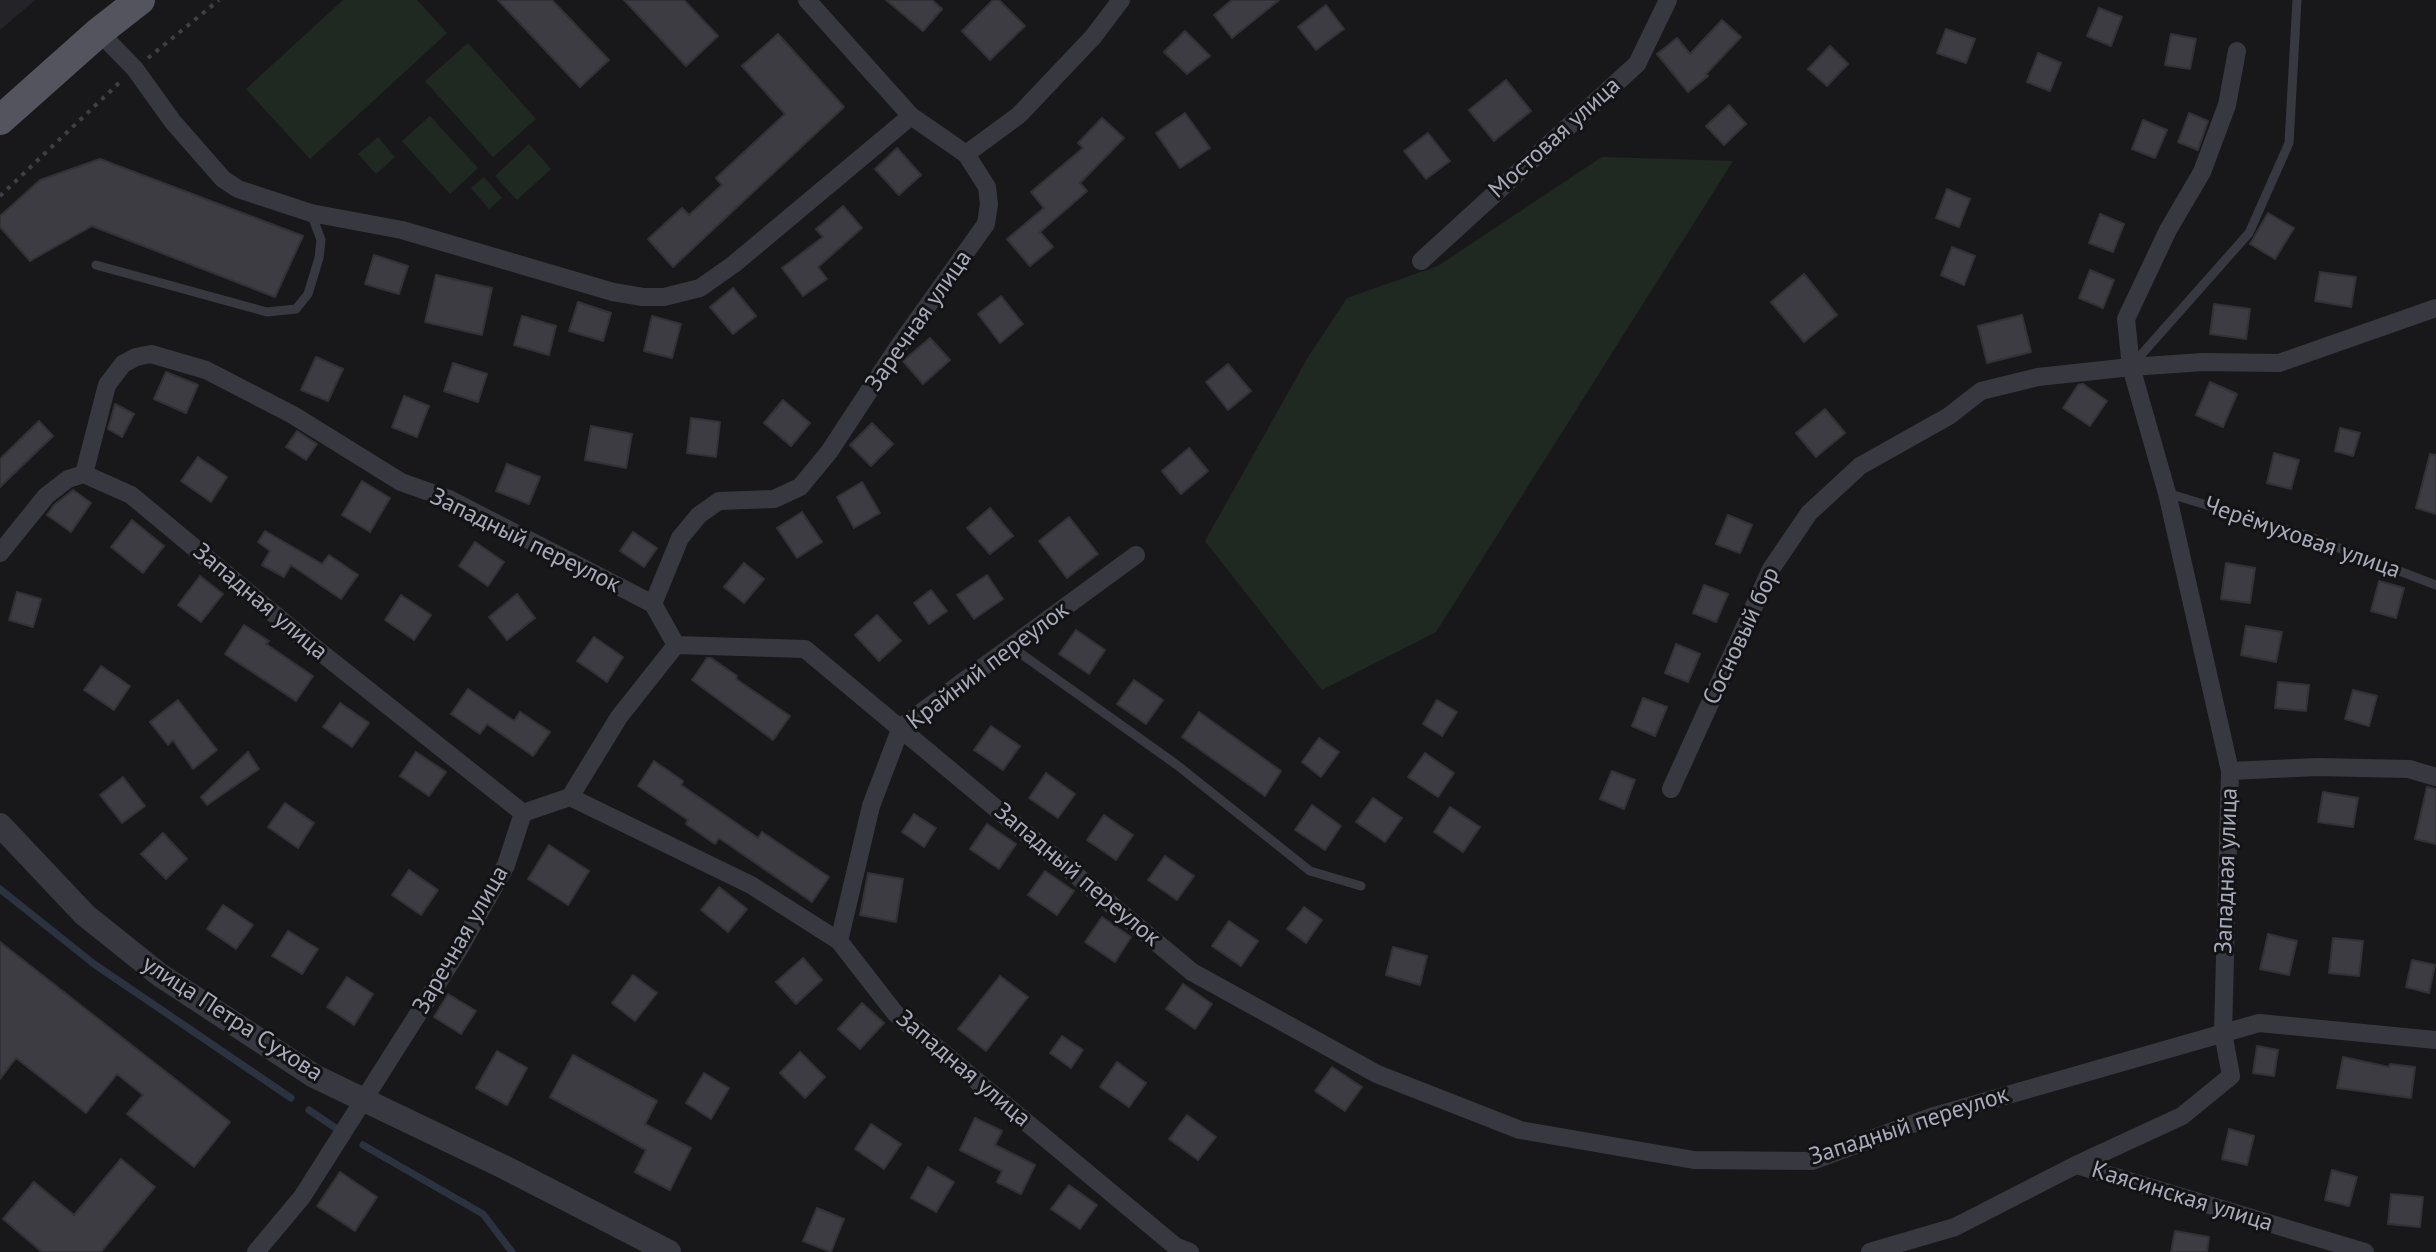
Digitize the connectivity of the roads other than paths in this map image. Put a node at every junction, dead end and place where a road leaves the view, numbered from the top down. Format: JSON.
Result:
{"nodes":[{"id":1,"x":807,"y":0,"type":"edge"},
{"id":2,"x":1121,"y":0,"type":"edge"},
{"id":3,"x":1668,"y":0,"type":"edge"},
{"id":4,"x":2297,"y":0,"type":"edge"},
{"id":5,"x":132,"y":4,"type":"edge"},
{"id":6,"x":99,"y":32,"type":"junction"},
{"id":7,"x":2237,"y":51,"type":"dead end"},
{"id":8,"x":911,"y":116,"type":"junction"},
{"id":9,"x":0,"y":120,"type":"edge"},
{"id":10,"x":966,"y":154,"type":"junction"},
{"id":11,"x":311,"y":213,"type":"junction"},
{"id":12,"x":1421,"y":261,"type":"dead end"},
{"id":13,"x":96,"y":265,"type":"dead end"},
{"id":14,"x":2436,"y":308,"type":"edge"},
{"id":15,"x":2131,"y":367,"type":"junction"},
{"id":16,"x":84,"y":474,"type":"junction"},
{"id":17,"x":2167,"y":493,"type":"junction"},
{"id":18,"x":0,"y":553,"type":"edge"},
{"id":19,"x":1136,"y":555,"type":"dead end"},
{"id":20,"x":2436,"y":585,"type":"edge"},
{"id":21,"x":653,"y":604,"type":"junction"},
{"id":22,"x":676,"y":645,"type":"junction"},
{"id":23,"x":1013,"y":648,"type":"junction"},
{"id":24,"x":901,"y":727,"type":"junction"},
{"id":25,"x":2230,"y":771,"type":"junction"},
{"id":26,"x":2436,"y":777,"type":"edge"},
{"id":27,"x":1671,"y":789,"type":"dead end"},
{"id":28,"x":570,"y":797,"type":"junction"},
{"id":29,"x":523,"y":813,"type":"junction"},
{"id":30,"x":0,"y":825,"type":"edge"},
{"id":31,"x":1361,"y":886,"type":"dead end"},
{"id":32,"x":839,"y":941,"type":"junction"},
{"id":33,"x":2223,"y":1033,"type":"junction"},
{"id":34,"x":2436,"y":1040,"type":"edge"},
{"id":35,"x":365,"y":1099,"type":"junction"},
{"id":36,"x":2076,"y":1165,"type":"junction"},
{"id":37,"x":256,"y":1252,"type":"edge"},
{"id":38,"x":669,"y":1252,"type":"edge"},
{"id":39,"x":1190,"y":1252,"type":"edge"},
{"id":40,"x":1870,"y":1252,"type":"edge"},
{"id":41,"x":2365,"y":1252,"type":"edge"}],
"edges":[{"from":1,"to":8,"type":"street"},
{"from":2,"to":10,"type":"street"},
{"from":3,"to":12,"type":"street","name":"Мостовая улица"},
{"from":4,"to":15,"type":"lane"},
{"from":5,"to":6,"type":"main road"},
{"from":6,"to":9,"type":"main road"},
{"from":6,"to":11,"type":"street"},
{"from":7,"to":15,"type":"street"},
{"from":8,"to":10,"type":"street"},
{"from":8,"to":11,"type":"street"},
{"from":10,"to":21,"type":"street","name":"Заречная улица"},
{"from":11,"to":13,"type":"lane"},
{"from":14,"to":15,"type":"street","name":"Сосновый бор"},
{"from":15,"to":17,"type":"street"},
{"from":15,"to":27,"type":"street","name":"Сосновый бор"},
{"from":16,"to":18,"type":"street"},
{"from":16,"to":21,"type":"street","name":"Западный переулок"},
{"from":16,"to":29,"type":"street","name":"Западная улица"},
{"from":17,"to":20,"type":"lane","name":"Черёмуховая улица"},
{"from":17,"to":25,"type":"street","name":"Западная улица"},
{"from":19,"to":23,"type":"street","name":"Крайний переулок"},
{"from":21,"to":22,"type":"street"},
{"from":22,"to":24,"type":"street","name":"Западный переулок"},
{"from":22,"to":28,"type":"street"},
{"from":23,"to":24,"type":"street","name":"Крайний переулок"},
{"from":23,"to":31,"type":"lane"},
{"from":24,"to":32,"type":"street","name":"Крайний переулок"},
{"from":24,"to":33,"type":"street","name":"Западный переулок"},
{"from":25,"to":26,"type":"street"},
{"from":25,"to":33,"type":"street","name":"Западная улица"},
{"from":28,"to":29,"type":"street"},
{"from":28,"to":32,"type":"street","name":"Западная улица"},
{"from":29,"to":35,"type":"street","name":"Заречная улица"},
{"from":30,"to":35,"type":"street","name":"улица Петра Сухова"},
{"from":32,"to":39,"type":"street","name":"Западная улица"},
{"from":33,"to":34,"type":"street","name":"Западный переулок"},
{"from":33,"to":36,"type":"street","name":"Западная улица"},
{"from":35,"to":37,"type":"street","name":"Заречная улица"},
{"from":35,"to":38,"type":"street","name":"улица Петра Сухова"},
{"from":36,"to":40,"type":"street","name":"Каясинская улица"},
{"from":36,"to":41,"type":"street","name":"Каясинская улица"}]}
